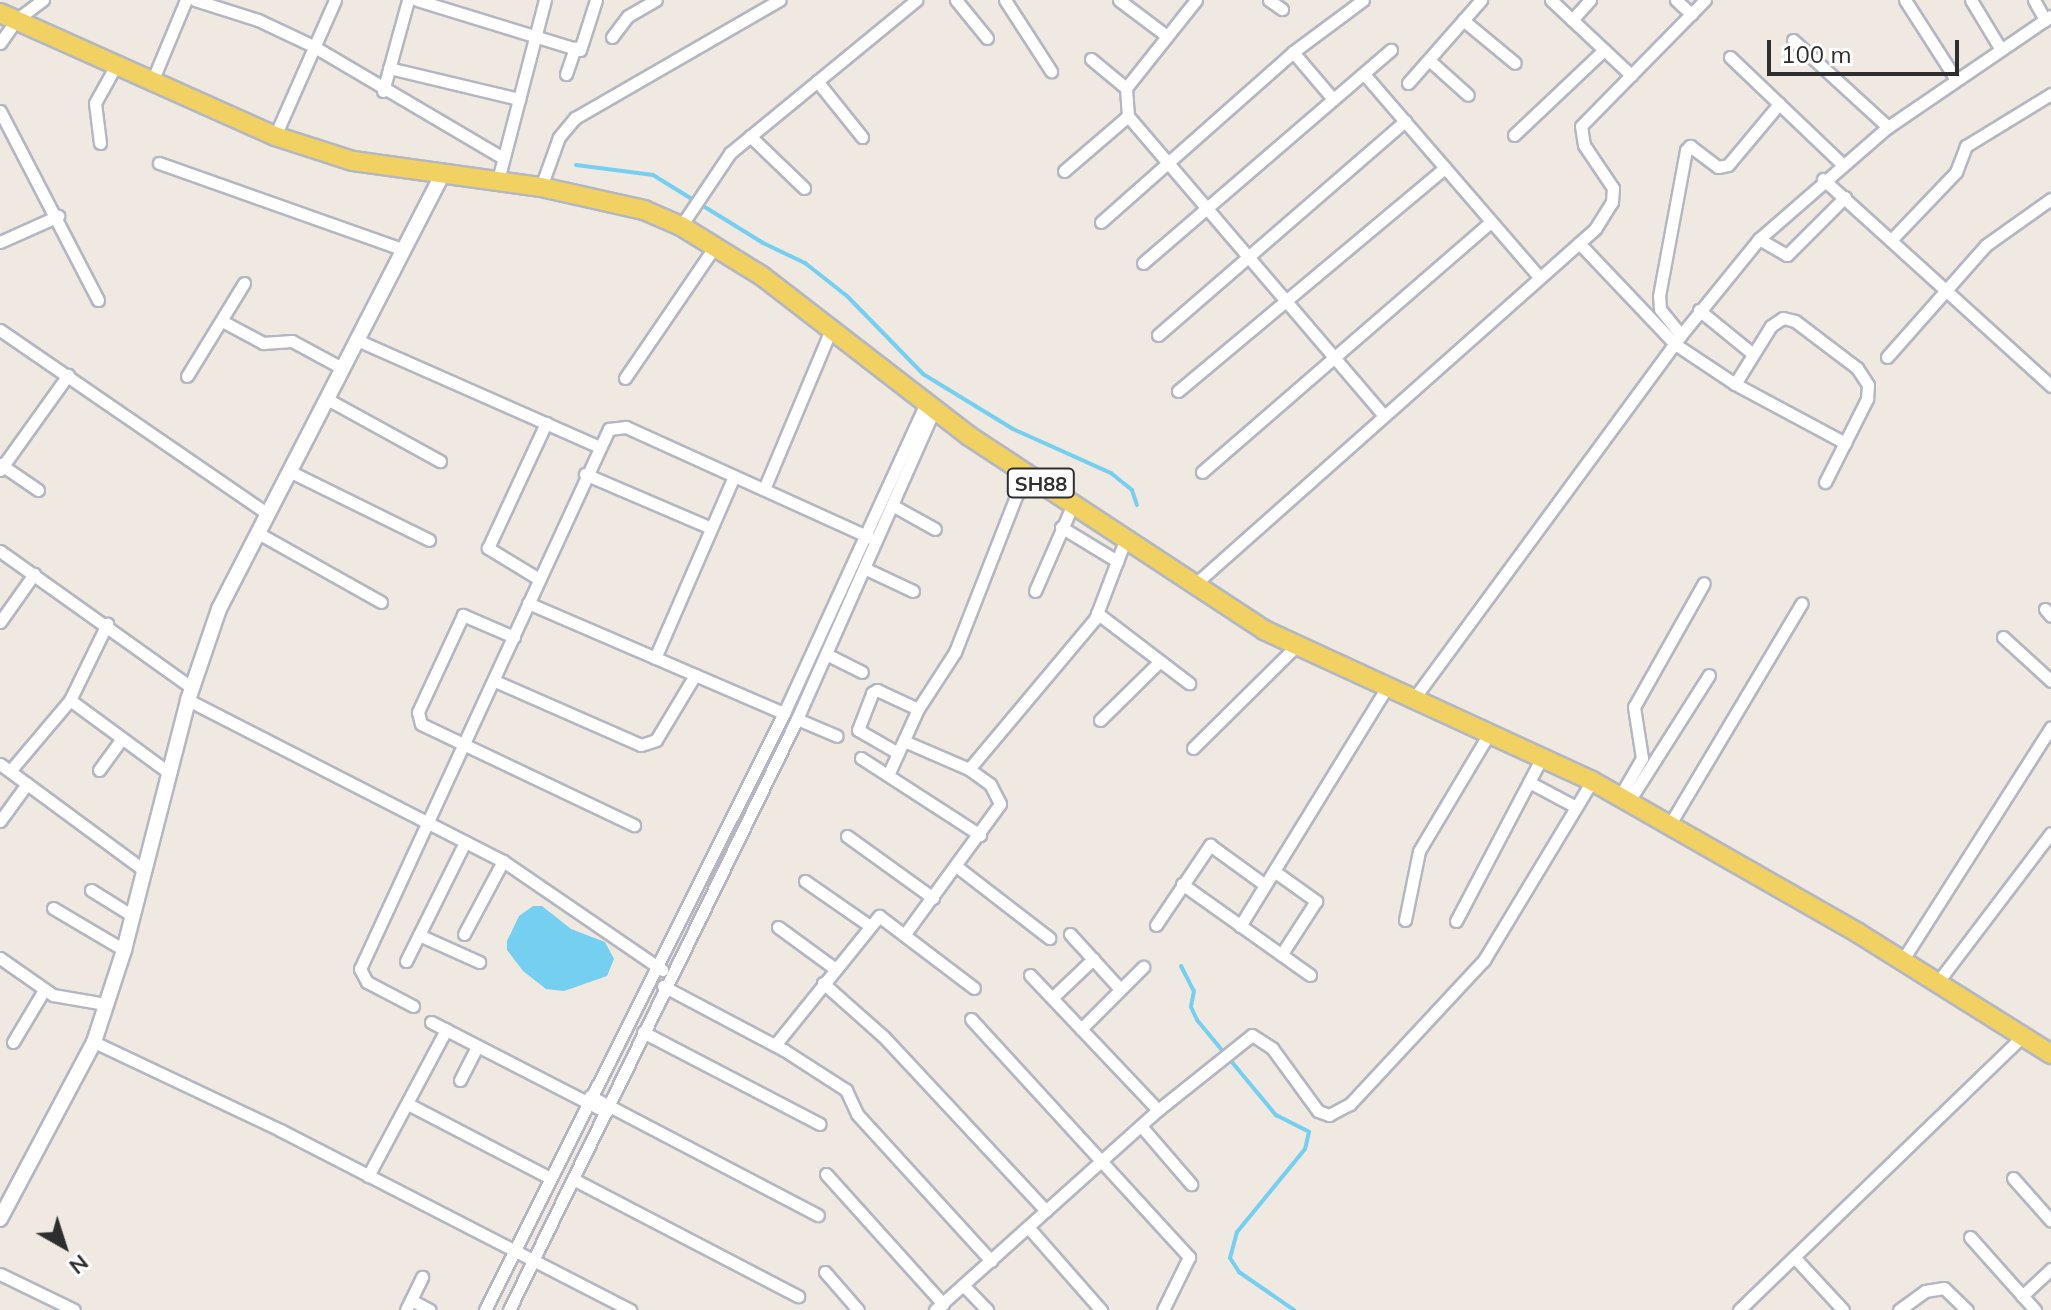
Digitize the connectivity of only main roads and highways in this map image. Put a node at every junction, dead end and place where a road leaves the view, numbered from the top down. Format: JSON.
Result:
{"nodes":[{"id":1,"x":8,"y":17,"type":"edge"},
{"id":2,"x":2051,"y":1054,"type":"edge"}],
"edges":[{"from":1,"to":2,"type":"main road","number":"SH88"}]}
